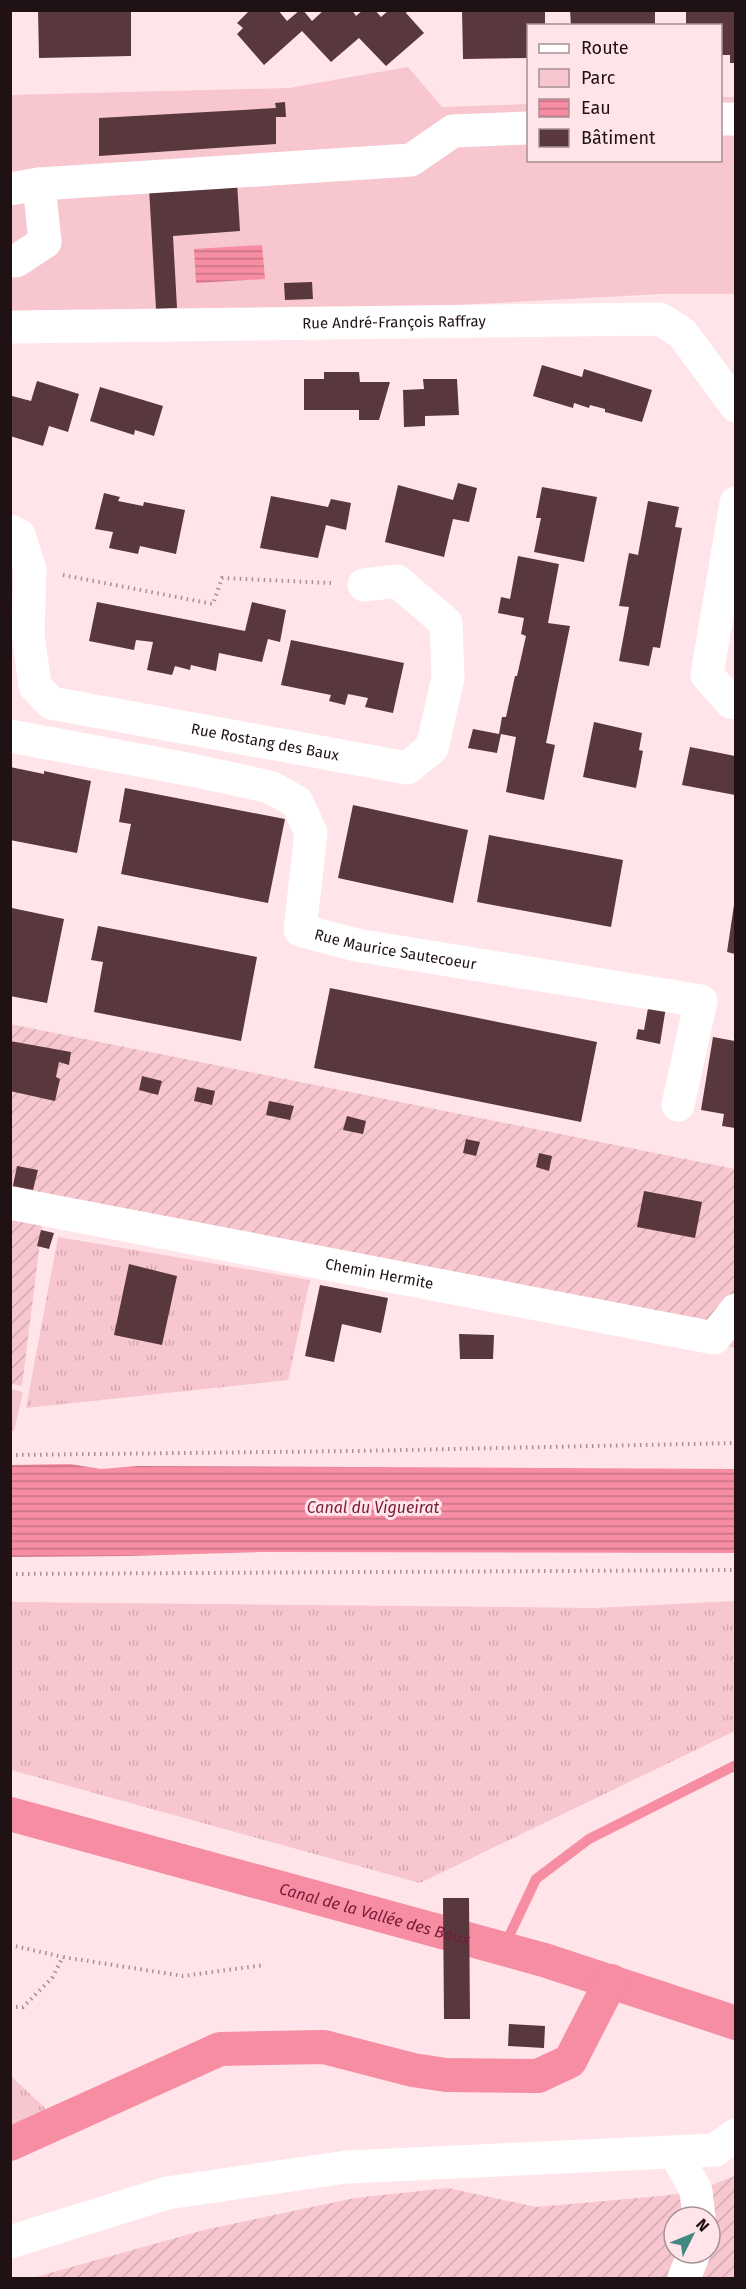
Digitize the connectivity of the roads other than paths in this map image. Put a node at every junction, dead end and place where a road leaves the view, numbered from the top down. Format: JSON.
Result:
{"nodes":[{"id":1,"x":527,"y":128,"type":"edge"},
{"id":2,"x":25,"y":186,"type":"edge"},
{"id":3,"x":10,"y":261,"type":"edge"},
{"id":4,"x":10,"y":327,"type":"edge"},
{"id":5,"x":735,"y":406,"type":"edge"},
{"id":6,"x":735,"y":503,"type":"edge"},
{"id":7,"x":10,"y":531,"type":"edge"},
{"id":8,"x":364,"y":585,"type":"road end"},
{"id":9,"x":735,"y":703,"type":"edge"},
{"id":10,"x":10,"y":736,"type":"edge"},
{"id":11,"x":678,"y":1105,"type":"dead end"},
{"id":12,"x":10,"y":1203,"type":"edge"},
{"id":13,"x":735,"y":1310,"type":"edge"},
{"id":14,"x":735,"y":2135,"type":"edge"},
{"id":15,"x":675,"y":2152,"type":"junction"},
{"id":16,"x":698,"y":2205,"type":"edge"},
{"id":17,"x":10,"y":2242,"type":"edge"}],
"edges":[{"from":1,"to":2,"type":"street"},
{"from":2,"to":3,"type":"street"},
{"from":4,"to":5,"type":"street","name":"Rue André-François Raffray"},
{"from":6,"to":9,"type":"street"},
{"from":7,"to":8,"type":"street","name":"Rue Rostang des Baux"},
{"from":10,"to":11,"type":"street","name":"Rue Maurice Sautecoeur"},
{"from":12,"to":13,"type":"street","name":"Chemin Hermite"},
{"from":14,"to":15,"type":"street"},
{"from":15,"to":16,"type":"street"},
{"from":15,"to":17,"type":"street"}]}
